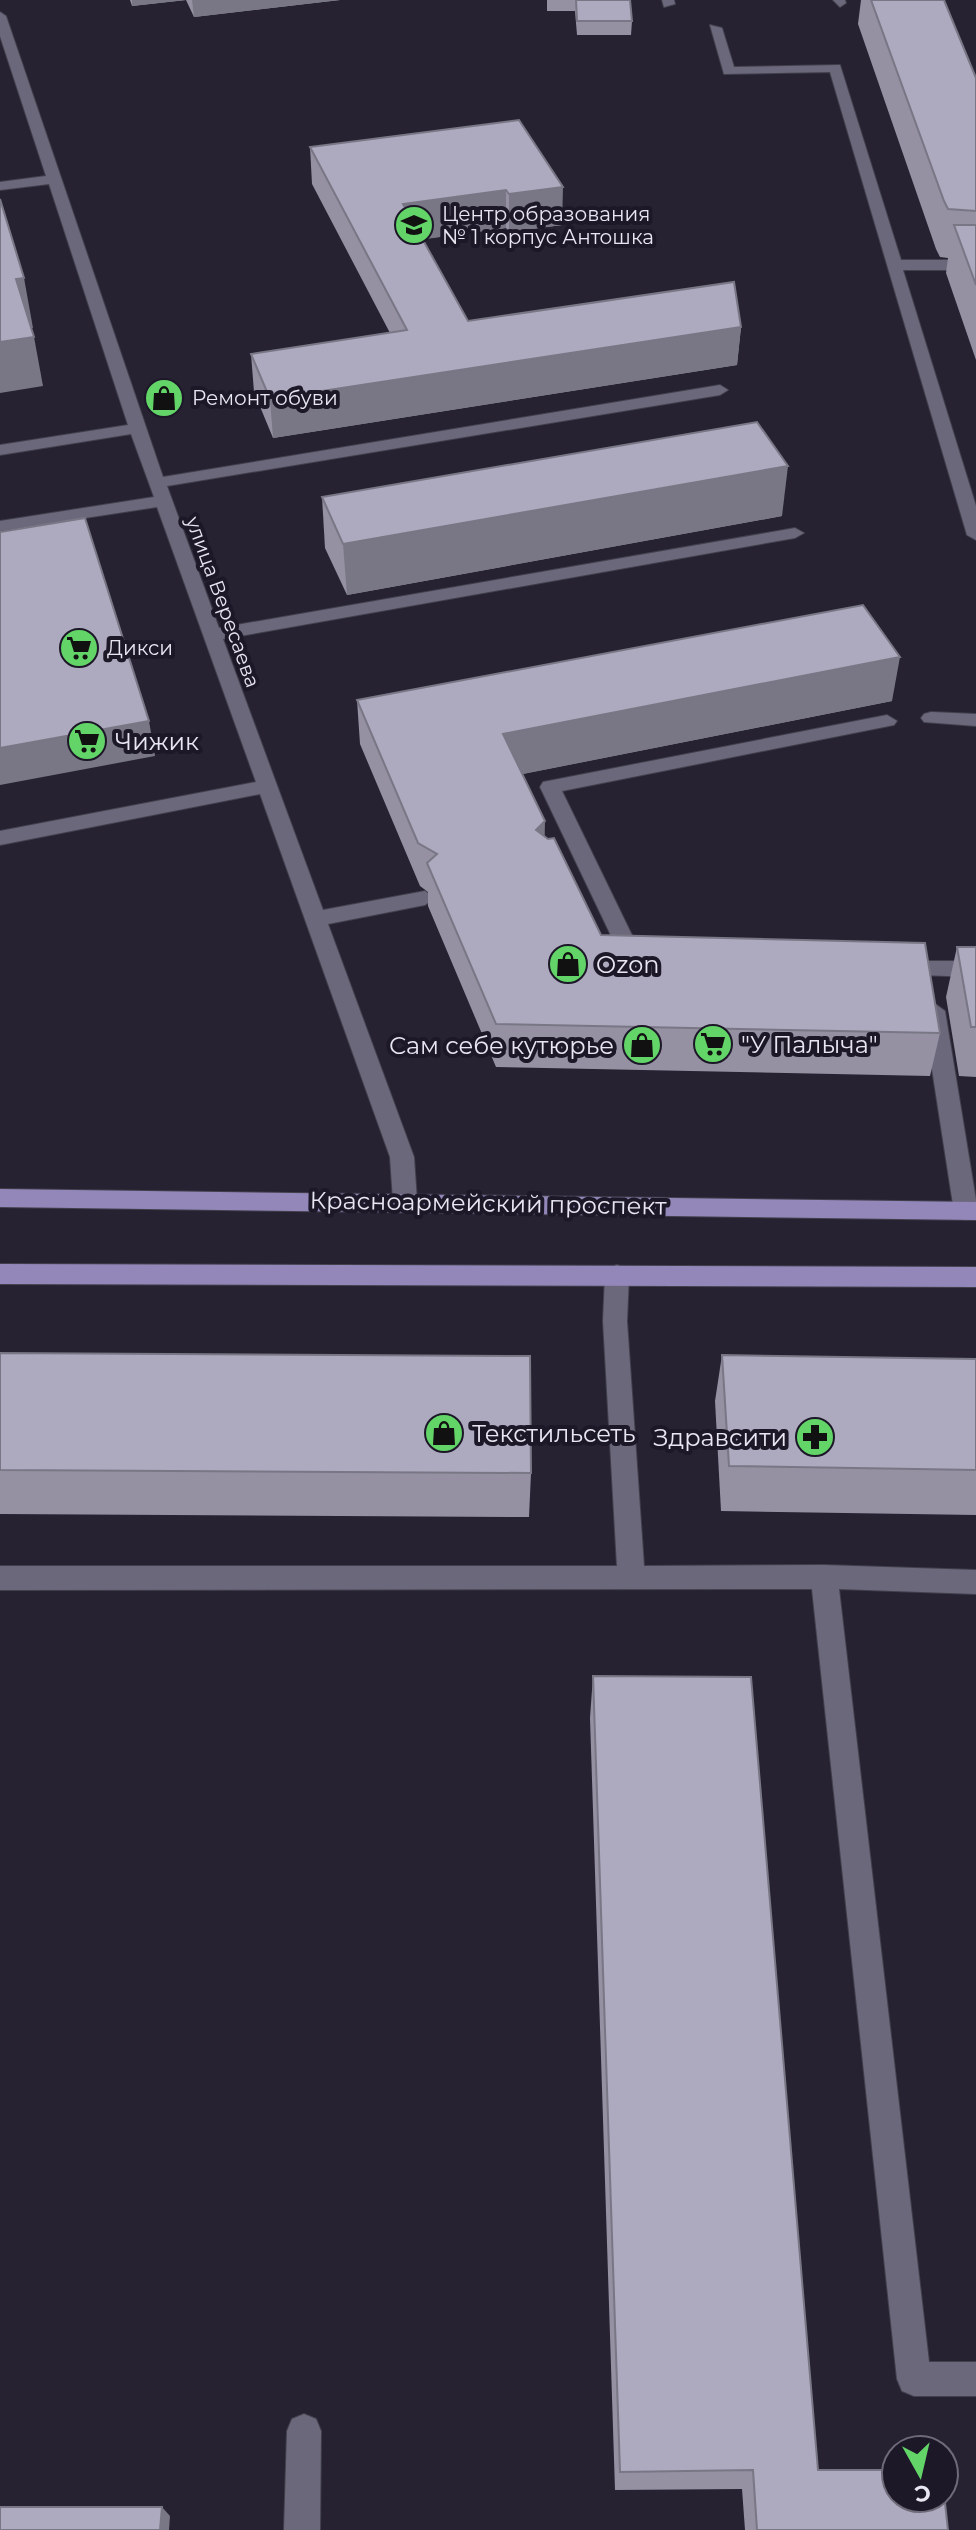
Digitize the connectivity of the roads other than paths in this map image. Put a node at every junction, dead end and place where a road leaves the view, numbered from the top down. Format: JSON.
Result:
{"nodes":[{"id":1,"x":0,"y":16,"type":"edge"},
{"id":2,"x":715,"y":28,"type":"dead end"},
{"id":3,"x":52,"y":179,"type":"junction"},
{"id":4,"x":0,"y":186,"type":"edge"},
{"id":5,"x":895,"y":265,"type":"junction"},
{"id":6,"x":976,"y":265,"type":"edge"},
{"id":7,"x":720,"y":390,"type":"dead end"},
{"id":8,"x":137,"y":428,"type":"junction"},
{"id":9,"x":0,"y":450,"type":"edge"},
{"id":10,"x":160,"y":492,"type":"junction"},
{"id":11,"x":0,"y":526,"type":"edge"},
{"id":12,"x":795,"y":533,"type":"dead end"},
{"id":13,"x":976,"y":535,"type":"edge"},
{"id":14,"x":212,"y":635,"type":"junction"},
{"id":15,"x":931,"y":718,"type":"dead end"},
{"id":16,"x":976,"y":720,"type":"edge"},
{"id":17,"x":887,"y":721,"type":"dead end"},
{"id":18,"x":267,"y":786,"type":"junction"},
{"id":19,"x":0,"y":838,"type":"edge"},
{"id":20,"x":587,"y":865,"type":"junction"},
{"id":21,"x":561,"y":870,"type":"edge"},
{"id":22,"x":425,"y":898,"type":"dead end"},
{"id":23,"x":316,"y":919,"type":"junction"},
{"id":24,"x":663,"y":962,"type":"edge"},
{"id":25,"x":881,"y":968,"type":"edge"},
{"id":26,"x":927,"y":969,"type":"junction"},
{"id":27,"x":976,"y":969,"type":"edge"},
{"id":28,"x":0,"y":1198,"type":"edge"},
{"id":29,"x":405,"y":1201,"type":"junction"},
{"id":30,"x":971,"y":1211,"type":"edge"},
{"id":31,"x":0,"y":1274,"type":"edge"},
{"id":32,"x":617,"y":1275,"type":"junction"},
{"id":33,"x":976,"y":1277,"type":"edge"},
{"id":34,"x":824,"y":1577,"type":"junction"},
{"id":35,"x":0,"y":1578,"type":"edge"},
{"id":36,"x":631,"y":1578,"type":"junction"},
{"id":37,"x":976,"y":1582,"type":"edge"},
{"id":38,"x":976,"y":2379,"type":"edge"},
{"id":39,"x":304,"y":2431,"type":"dead end"},
{"id":40,"x":302,"y":2530,"type":"edge"}],
"edges":[{"from":1,"to":3,"type":"street","name":"улица Вересаева"},
{"from":2,"to":5,"type":"street"},
{"from":3,"to":4,"type":"street"},
{"from":3,"to":8,"type":"street","name":"улица Вересаева"},
{"from":5,"to":6,"type":"street"},
{"from":5,"to":13,"type":"street"},
{"from":7,"to":10,"type":"street"},
{"from":8,"to":9,"type":"street"},
{"from":8,"to":10,"type":"street","name":"улица Вересаева"},
{"from":10,"to":11,"type":"street"},
{"from":10,"to":14,"type":"street","name":"улица Вересаева"},
{"from":12,"to":14,"type":"street"},
{"from":14,"to":18,"type":"street","name":"улица Вересаева"},
{"from":15,"to":16,"type":"street"},
{"from":17,"to":20,"type":"street"},
{"from":18,"to":19,"type":"street"},
{"from":18,"to":23,"type":"street","name":"улица Вересаева"},
{"from":20,"to":21,"type":"street"},
{"from":20,"to":24,"type":"street"},
{"from":22,"to":23,"type":"street"},
{"from":23,"to":29,"type":"street","name":"улица Вересаева"},
{"from":25,"to":26,"type":"street"},
{"from":26,"to":27,"type":"street"},
{"from":26,"to":30,"type":"street"},
{"from":28,"to":29,"type":"main road","name":"Красноармейский проспект"},
{"from":29,"to":30,"type":"main road","name":"Красноармейский проспект"},
{"from":31,"to":32,"type":"main road"},
{"from":32,"to":33,"type":"main road"},
{"from":32,"to":36,"type":"street"},
{"from":34,"to":36,"type":"street"},
{"from":34,"to":37,"type":"street"},
{"from":34,"to":38,"type":"street"},
{"from":35,"to":36,"type":"street"},
{"from":39,"to":40,"type":"street"}]}
